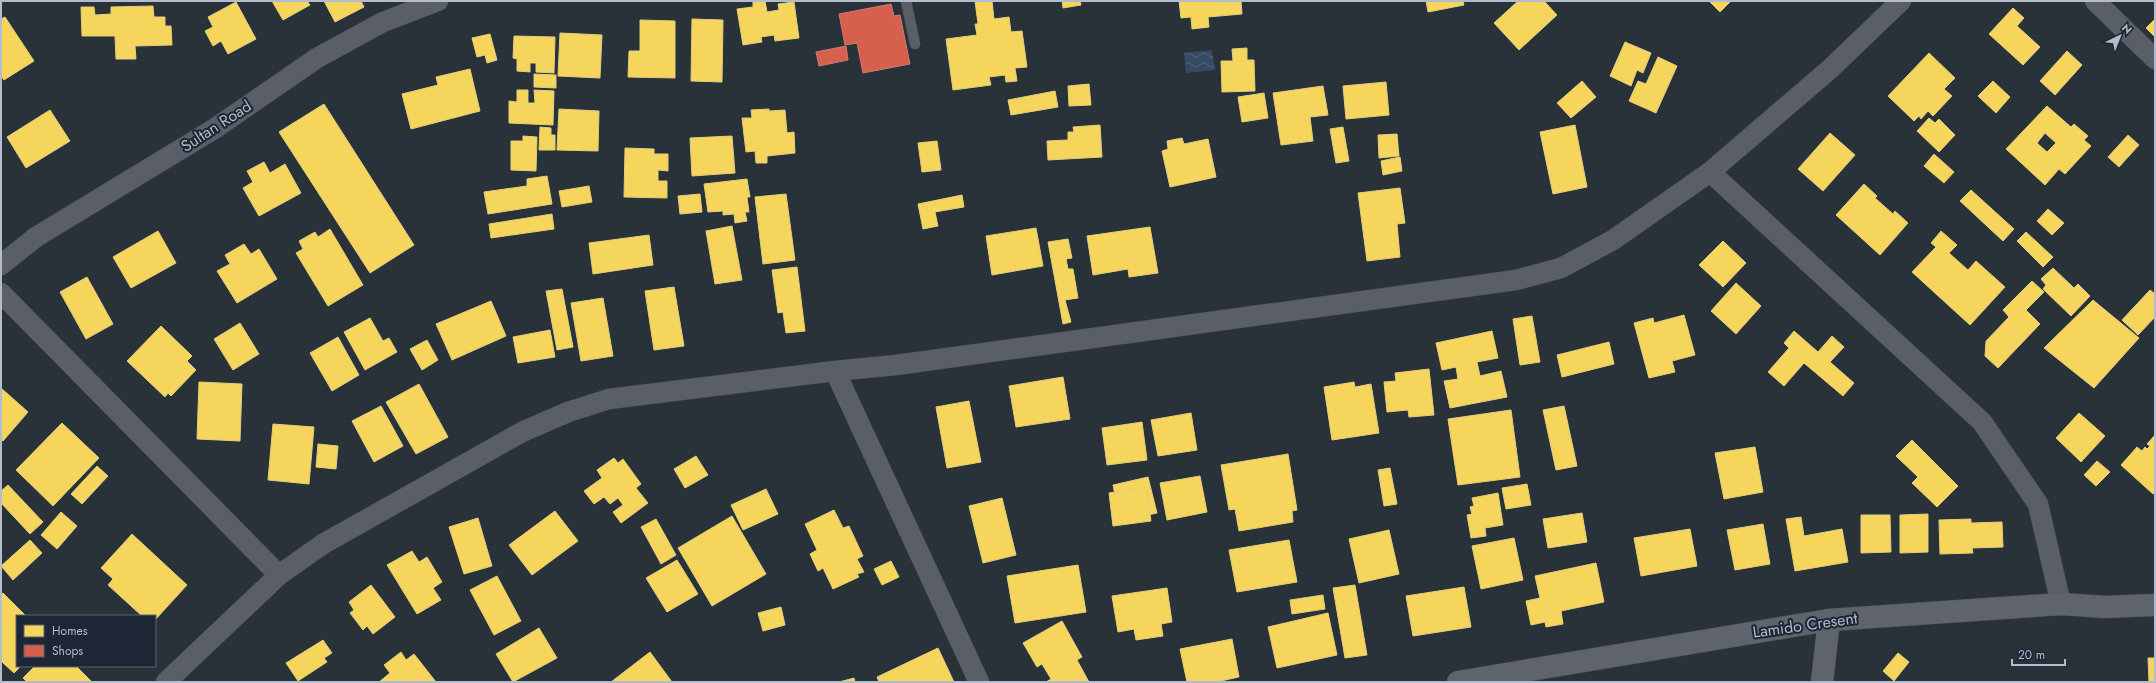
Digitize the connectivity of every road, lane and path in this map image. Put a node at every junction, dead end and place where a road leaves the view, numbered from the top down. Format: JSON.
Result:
{"nodes":[{"id":1,"x":438,"y":1,"type":"edge"},
{"id":2,"x":906,"y":1,"type":"edge"},
{"id":3,"x":1901,"y":1,"type":"edge"},
{"id":4,"x":2095,"y":1,"type":"edge"},
{"id":5,"x":915,"y":44,"type":"dead end"},
{"id":6,"x":2155,"y":59,"type":"edge"},
{"id":7,"x":1710,"y":172,"type":"junction"},
{"id":8,"x":1,"y":266,"type":"edge"},
{"id":9,"x":1,"y":293,"type":"edge"},
{"id":10,"x":834,"y":371,"type":"junction"},
{"id":11,"x":279,"y":574,"type":"junction"},
{"id":12,"x":2061,"y":604,"type":"junction"},
{"id":13,"x":2155,"y":605,"type":"edge"},
{"id":14,"x":1829,"y":620,"type":"junction"},
{"id":15,"x":166,"y":682,"type":"edge"},
{"id":16,"x":979,"y":682,"type":"edge"},
{"id":17,"x":1458,"y":682,"type":"edge"},
{"id":18,"x":1822,"y":682,"type":"edge"}],
"edges":[{"from":1,"to":8,"type":"street","name":"Sultan Road"},
{"from":2,"to":5,"type":"lane"},
{"from":3,"to":7,"type":"street"},
{"from":4,"to":6,"type":"street"},
{"from":7,"to":10,"type":"street"},
{"from":7,"to":12,"type":"street"},
{"from":9,"to":11,"type":"street"},
{"from":10,"to":11,"type":"street"},
{"from":10,"to":16,"type":"street"},
{"from":11,"to":15,"type":"street"},
{"from":12,"to":13,"type":"street","name":"Lamido Cresent"},
{"from":12,"to":14,"type":"street","name":"Lamido Cresent"},
{"from":14,"to":17,"type":"street","name":"Lamido Cresent"},
{"from":14,"to":18,"type":"street"}]}
